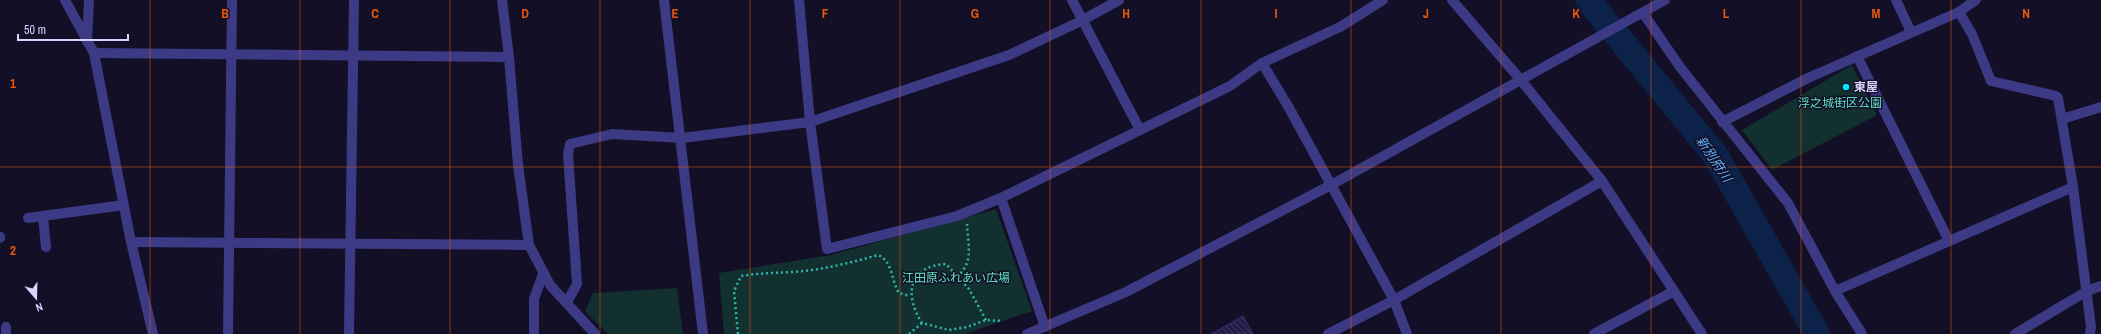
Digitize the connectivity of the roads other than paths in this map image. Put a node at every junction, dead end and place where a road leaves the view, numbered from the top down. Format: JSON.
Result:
{"nodes":[{"id":1,"x":65,"y":0,"type":"edge"},
{"id":2,"x":89,"y":0,"type":"edge"},
{"id":3,"x":232,"y":0,"type":"edge"},
{"id":4,"x":354,"y":0,"type":"edge"},
{"id":5,"x":502,"y":0,"type":"edge"},
{"id":6,"x":664,"y":0,"type":"edge"},
{"id":7,"x":799,"y":0,"type":"edge"},
{"id":8,"x":1072,"y":0,"type":"edge"},
{"id":9,"x":1119,"y":0,"type":"edge"},
{"id":10,"x":1383,"y":0,"type":"edge"},
{"id":11,"x":1452,"y":0,"type":"edge"},
{"id":12,"x":1665,"y":0,"type":"edge"},
{"id":13,"x":1896,"y":0,"type":"edge"},
{"id":14,"x":1976,"y":0,"type":"edge"},
{"id":15,"x":1959,"y":12,"type":"junction"},
{"id":16,"x":1643,"y":13,"type":"junction"},
{"id":17,"x":1081,"y":21,"type":"junction"},
{"id":18,"x":1911,"y":32,"type":"junction"},
{"id":19,"x":87,"y":41,"type":"junction"},
{"id":20,"x":94,"y":53,"type":"junction"},
{"id":21,"x":231,"y":53,"type":"junction"},
{"id":22,"x":1858,"y":56,"type":"junction"},
{"id":23,"x":353,"y":57,"type":"junction"},
{"id":24,"x":509,"y":57,"type":"junction"},
{"id":25,"x":1262,"y":63,"type":"junction"},
{"id":26,"x":1520,"y":79,"type":"junction"},
{"id":27,"x":2101,"y":107,"type":"edge"},
{"id":28,"x":2062,"y":119,"type":"junction"},
{"id":29,"x":810,"y":122,"type":"junction"},
{"id":30,"x":1722,"y":122,"type":"junction"},
{"id":31,"x":1140,"y":130,"type":"junction"},
{"id":32,"x":682,"y":138,"type":"junction"},
{"id":33,"x":1602,"y":181,"type":"junction"},
{"id":34,"x":1331,"y":185,"type":"junction"},
{"id":35,"x":2073,"y":186,"type":"junction"},
{"id":36,"x":1001,"y":198,"type":"junction"},
{"id":37,"x":124,"y":205,"type":"junction"},
{"id":38,"x":42,"y":216,"type":"junction"},
{"id":39,"x":28,"y":218,"type":"dead end"},
{"id":40,"x":1949,"y":241,"type":"junction"},
{"id":41,"x":131,"y":242,"type":"junction"},
{"id":42,"x":229,"y":243,"type":"junction"},
{"id":43,"x":352,"y":244,"type":"junction"},
{"id":44,"x":529,"y":245,"type":"junction"},
{"id":45,"x":46,"y":247,"type":"dead end"},
{"id":46,"x":543,"y":274,"type":"junction"},
{"id":47,"x":2101,"y":286,"type":"edge"},
{"id":48,"x":1674,"y":291,"type":"junction"},
{"id":49,"x":1835,"y":291,"type":"junction"},
{"id":50,"x":2087,"y":291,"type":"junction"},
{"id":51,"x":1394,"y":300,"type":"junction"},
{"id":52,"x":567,"y":302,"type":"junction"},
{"id":53,"x":1045,"y":327,"type":"junction"},
{"id":54,"x":153,"y":334,"type":"edge"},
{"id":55,"x":228,"y":334,"type":"edge"},
{"id":56,"x":350,"y":334,"type":"edge"},
{"id":57,"x":534,"y":334,"type":"edge"},
{"id":58,"x":595,"y":334,"type":"edge"},
{"id":59,"x":704,"y":334,"type":"edge"},
{"id":60,"x":1027,"y":334,"type":"edge"},
{"id":61,"x":1328,"y":334,"type":"edge"},
{"id":62,"x":1407,"y":334,"type":"edge"},
{"id":63,"x":1594,"y":334,"type":"edge"},
{"id":64,"x":1702,"y":334,"type":"edge"},
{"id":65,"x":1862,"y":334,"type":"edge"},
{"id":66,"x":2015,"y":334,"type":"edge"},
{"id":67,"x":2090,"y":334,"type":"edge"}],
"edges":[{"from":1,"to":19,"type":"street"},
{"from":2,"to":19,"type":"street"},
{"from":3,"to":21,"type":"street"},
{"from":4,"to":23,"type":"street"},
{"from":5,"to":24,"type":"street"},
{"from":6,"to":32,"type":"street"},
{"from":7,"to":29,"type":"street"},
{"from":8,"to":17,"type":"street"},
{"from":9,"to":17,"type":"street"},
{"from":10,"to":25,"type":"street"},
{"from":11,"to":26,"type":"street"},
{"from":12,"to":16,"type":"street"},
{"from":13,"to":18,"type":"street"},
{"from":14,"to":15,"type":"street"},
{"from":15,"to":18,"type":"street"},
{"from":15,"to":28,"type":"street"},
{"from":16,"to":26,"type":"street"},
{"from":16,"to":30,"type":"street"},
{"from":17,"to":29,"type":"street"},
{"from":17,"to":31,"type":"street"},
{"from":18,"to":22,"type":"street"},
{"from":19,"to":20,"type":"street"},
{"from":20,"to":21,"type":"street"},
{"from":20,"to":37,"type":"street"},
{"from":21,"to":23,"type":"street"},
{"from":21,"to":42,"type":"street"},
{"from":22,"to":30,"type":"street"},
{"from":22,"to":40,"type":"street"},
{"from":23,"to":24,"type":"street"},
{"from":23,"to":43,"type":"street"},
{"from":24,"to":44,"type":"street"},
{"from":25,"to":31,"type":"street"},
{"from":25,"to":34,"type":"street"},
{"from":26,"to":33,"type":"street"},
{"from":26,"to":34,"type":"street"},
{"from":27,"to":28,"type":"street"},
{"from":28,"to":35,"type":"street"},
{"from":29,"to":32,"type":"street"},
{"from":29,"to":36,"type":"street"},
{"from":30,"to":49,"type":"street"},
{"from":31,"to":36,"type":"street"},
{"from":32,"to":52,"type":"street"},
{"from":32,"to":59,"type":"street"},
{"from":33,"to":48,"type":"street"},
{"from":33,"to":51,"type":"street"},
{"from":34,"to":51,"type":"street"},
{"from":34,"to":53,"type":"street"},
{"from":35,"to":40,"type":"street"},
{"from":35,"to":50,"type":"street"},
{"from":36,"to":53,"type":"street"},
{"from":37,"to":38,"type":"street"},
{"from":37,"to":41,"type":"street"},
{"from":38,"to":39,"type":"street"},
{"from":38,"to":45,"type":"street"},
{"from":40,"to":49,"type":"street"},
{"from":41,"to":42,"type":"street"},
{"from":41,"to":54,"type":"street"},
{"from":42,"to":43,"type":"street"},
{"from":42,"to":55,"type":"street"},
{"from":43,"to":44,"type":"street"},
{"from":43,"to":56,"type":"street"},
{"from":44,"to":46,"type":"street"},
{"from":46,"to":52,"type":"street"},
{"from":46,"to":57,"type":"street"},
{"from":47,"to":50,"type":"street"},
{"from":48,"to":63,"type":"street"},
{"from":48,"to":64,"type":"street"},
{"from":49,"to":65,"type":"street"},
{"from":50,"to":66,"type":"street"},
{"from":50,"to":67,"type":"street"},
{"from":51,"to":61,"type":"street"},
{"from":51,"to":62,"type":"street"},
{"from":52,"to":58,"type":"street"},
{"from":53,"to":60,"type":"street"}]}
